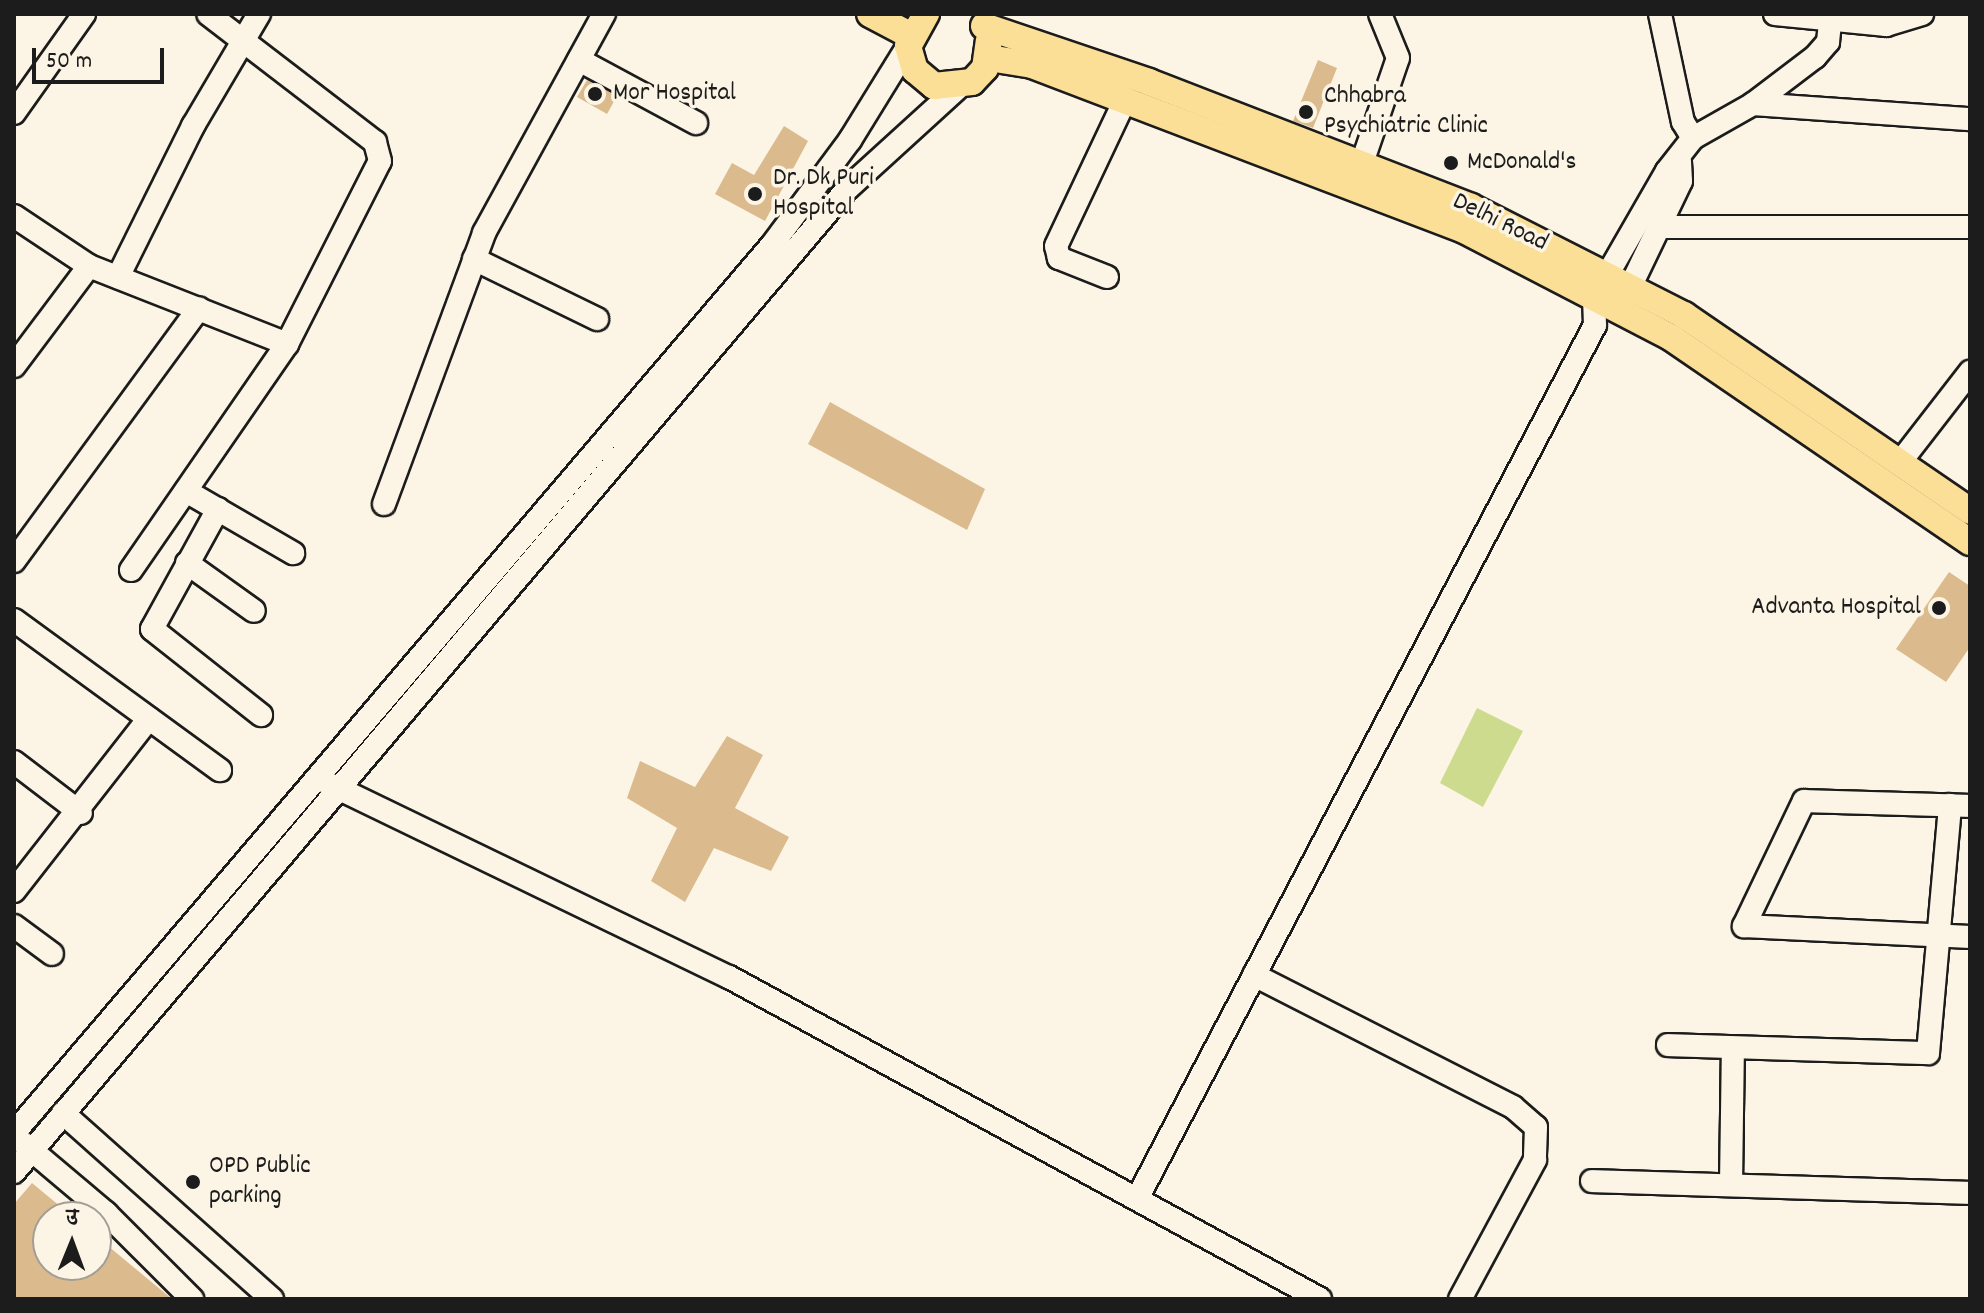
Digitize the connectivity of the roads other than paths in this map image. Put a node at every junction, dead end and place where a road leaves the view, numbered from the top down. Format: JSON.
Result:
{"nodes":[{"id":1,"x":84,"y":14,"type":"edge"},
{"id":2,"x":208,"y":14,"type":"edge"},
{"id":3,"x":259,"y":14,"type":"edge"},
{"id":4,"x":604,"y":14,"type":"edge"},
{"id":5,"x":870,"y":14,"type":"edge"},
{"id":6,"x":926,"y":14,"type":"edge"},
{"id":7,"x":1380,"y":14,"type":"edge"},
{"id":8,"x":1660,"y":14,"type":"edge"},
{"id":9,"x":1775,"y":14,"type":"edge"},
{"id":10,"x":1922,"y":14,"type":"edge"},
{"id":11,"x":1832,"y":17,"type":"edge"},
{"id":12,"x":1861,"y":18,"type":"edge"},
{"id":13,"x":977,"y":20,"type":"edge"},
{"id":14,"x":242,"y":38,"type":"junction"},
{"id":15,"x":909,"y":41,"type":"junction"},
{"id":16,"x":989,"y":58,"type":"junction"},
{"id":17,"x":579,"y":60,"type":"junction"},
{"id":18,"x":958,"y":88,"type":"junction"},
{"id":19,"x":1124,"y":102,"type":"junction"},
{"id":20,"x":1753,"y":104,"type":"junction"},
{"id":21,"x":14,"y":113,"type":"edge"},
{"id":22,"x":1970,"y":119,"type":"edge"},
{"id":23,"x":696,"y":123,"type":"dead end"},
{"id":24,"x":1693,"y":138,"type":"junction"},
{"id":25,"x":1680,"y":161,"type":"junction"},
{"id":26,"x":1362,"y":163,"type":"junction"},
{"id":27,"x":14,"y":216,"type":"edge"},
{"id":28,"x":1660,"y":227,"type":"junction"},
{"id":29,"x":1970,"y":227,"type":"edge"},
{"id":30,"x":474,"y":259,"type":"junction"},
{"id":31,"x":89,"y":266,"type":"junction"},
{"id":32,"x":118,"y":277,"type":"junction"},
{"id":33,"x":1107,"y":277,"type":"dead end"},
{"id":34,"x":1612,"y":294,"type":"junction"},
{"id":35,"x":199,"y":308,"type":"junction"},
{"id":36,"x":597,"y":319,"type":"dead end"},
{"id":37,"x":287,"y":344,"type":"junction"},
{"id":38,"x":14,"y":366,"type":"edge"},
{"id":39,"x":1970,"y":372,"type":"edge"},
{"id":40,"x":1901,"y":461,"type":"junction"},
{"id":41,"x":186,"y":491,"type":"junction"},
{"id":42,"x":384,"y":504,"type":"dead end"},
{"id":43,"x":218,"y":509,"type":"junction"},
{"id":44,"x":1970,"y":511,"type":"edge"},
{"id":45,"x":1970,"y":542,"type":"edge"},
{"id":46,"x":293,"y":553,"type":"dead end"},
{"id":47,"x":14,"y":561,"type":"edge"},
{"id":48,"x":187,"y":563,"type":"junction"},
{"id":49,"x":131,"y":570,"type":"dead end"},
{"id":50,"x":254,"y":611,"type":"dead end"},
{"id":51,"x":14,"y":620,"type":"edge"},
{"id":52,"x":457,"y":634,"type":"junction"},
{"id":53,"x":261,"y":715,"type":"dead end"},
{"id":54,"x":149,"y":718,"type":"junction"},
{"id":55,"x":14,"y":762,"type":"edge"},
{"id":56,"x":220,"y":770,"type":"dead end"},
{"id":57,"x":329,"y":784,"type":"junction"},
{"id":58,"x":1960,"y":805,"type":"edge"},
{"id":59,"x":81,"y":813,"type":"junction"},
{"id":60,"x":14,"y":891,"type":"edge"},
{"id":61,"x":14,"y":926,"type":"edge"},
{"id":62,"x":1939,"y":935,"type":"junction"},
{"id":63,"x":1970,"y":937,"type":"edge"},
{"id":64,"x":52,"y":954,"type":"dead end"},
{"id":65,"x":1254,"y":975,"type":"junction"},
{"id":66,"x":1668,"y":1045,"type":"dead end"},
{"id":67,"x":1733,"y":1048,"type":"junction"},
{"id":68,"x":63,"y":1113,"type":"junction"},
{"id":69,"x":14,"y":1134,"type":"edge"},
{"id":70,"x":31,"y":1151,"type":"junction"},
{"id":71,"x":14,"y":1172,"type":"edge"},
{"id":72,"x":1592,"y":1181,"type":"dead end"},
{"id":73,"x":1731,"y":1185,"type":"junction"},
{"id":74,"x":1970,"y":1193,"type":"edge"},
{"id":75,"x":1138,"y":1197,"type":"junction"},
{"id":76,"x":192,"y":1299,"type":"edge"},
{"id":77,"x":272,"y":1299,"type":"edge"},
{"id":78,"x":1320,"y":1299,"type":"edge"},
{"id":79,"x":1460,"y":1299,"type":"edge"}],
"edges":[{"from":1,"to":21,"type":"street"},
{"from":2,"to":14,"type":"street"},
{"from":3,"to":14,"type":"street"},
{"from":4,"to":17,"type":"street"},
{"from":5,"to":15,"type":"main road"},
{"from":6,"to":15,"type":"main road"},
{"from":7,"to":26,"type":"street"},
{"from":8,"to":24,"type":"street"},
{"from":9,"to":11,"type":"street"},
{"from":10,"to":12,"type":"street"},
{"from":11,"to":12,"type":"street"},
{"from":11,"to":20,"type":"street"},
{"from":13,"to":16,"type":"main road"},
{"from":13,"to":26,"type":"main road","name":"Delhi Road"},
{"from":14,"to":32,"type":"street"},
{"from":14,"to":37,"type":"street"},
{"from":15,"to":18,"type":"main road"},
{"from":15,"to":52,"type":"street"},
{"from":16,"to":18,"type":"main road"},
{"from":16,"to":19,"type":"main road","name":"Delhi Road"},
{"from":17,"to":23,"type":"street"},
{"from":17,"to":30,"type":"street"},
{"from":18,"to":52,"type":"street"},
{"from":19,"to":33,"type":"street"},
{"from":19,"to":34,"type":"main road","name":"Delhi Road"},
{"from":20,"to":22,"type":"street"},
{"from":20,"to":24,"type":"street"},
{"from":24,"to":25,"type":"street"},
{"from":25,"to":28,"type":"street"},
{"from":25,"to":34,"type":"street"},
{"from":26,"to":34,"type":"main road","name":"Delhi Road"},
{"from":27,"to":31,"type":"street"},
{"from":28,"to":29,"type":"street"},
{"from":28,"to":34,"type":"street"},
{"from":30,"to":36,"type":"street"},
{"from":30,"to":42,"type":"street"},
{"from":31,"to":32,"type":"street"},
{"from":31,"to":38,"type":"street"},
{"from":32,"to":35,"type":"street"},
{"from":34,"to":40,"type":"main road","name":"Delhi Road"},
{"from":34,"to":45,"type":"main road","name":"Delhi Road"},
{"from":34,"to":65,"type":"street"},
{"from":35,"to":37,"type":"street"},
{"from":35,"to":47,"type":"street"},
{"from":37,"to":41,"type":"street"},
{"from":39,"to":40,"type":"street"},
{"from":40,"to":44,"type":"main road","name":"Delhi Road"},
{"from":41,"to":43,"type":"street"},
{"from":41,"to":49,"type":"street"},
{"from":43,"to":46,"type":"street"},
{"from":43,"to":48,"type":"street"},
{"from":48,"to":50,"type":"street"},
{"from":48,"to":53,"type":"street"},
{"from":51,"to":54,"type":"street"},
{"from":52,"to":57,"type":"street"},
{"from":54,"to":56,"type":"street"},
{"from":54,"to":59,"type":"street"},
{"from":55,"to":59,"type":"street"},
{"from":57,"to":68,"type":"street"},
{"from":57,"to":69,"type":"street"},
{"from":57,"to":75,"type":"street"},
{"from":58,"to":62,"type":"street"},
{"from":58,"to":62,"type":"street"},
{"from":59,"to":60,"type":"street"},
{"from":61,"to":64,"type":"street"},
{"from":62,"to":63,"type":"street"},
{"from":62,"to":67,"type":"street"},
{"from":65,"to":75,"type":"street"},
{"from":65,"to":79,"type":"street"},
{"from":66,"to":67,"type":"street"},
{"from":67,"to":73,"type":"street"},
{"from":68,"to":70,"type":"street"},
{"from":68,"to":77,"type":"street"},
{"from":69,"to":70,"type":"street"},
{"from":70,"to":71,"type":"street"},
{"from":70,"to":76,"type":"street"},
{"from":72,"to":73,"type":"street"},
{"from":73,"to":74,"type":"street"},
{"from":75,"to":78,"type":"street"}]}
